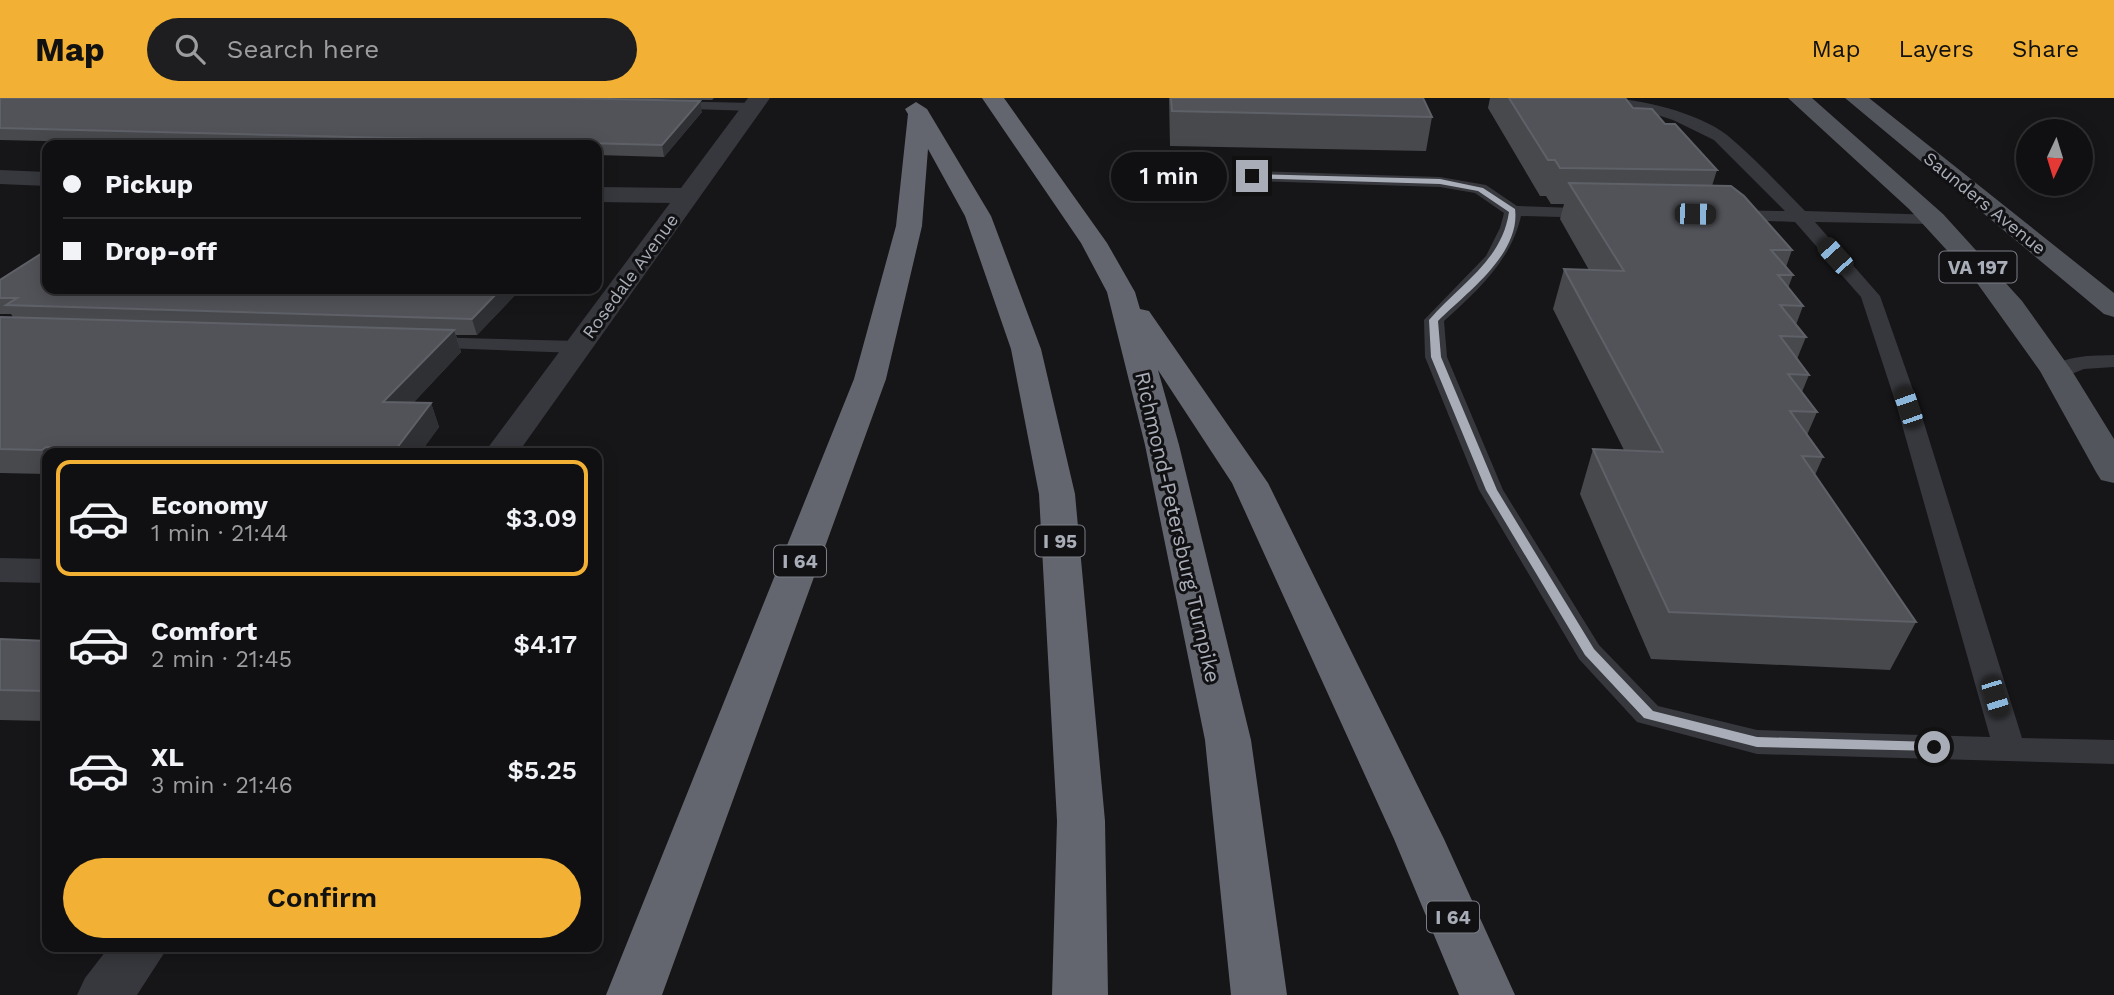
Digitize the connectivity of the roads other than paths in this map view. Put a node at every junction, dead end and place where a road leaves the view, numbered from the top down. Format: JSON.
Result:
{"nodes":[{"id":1,"x":993,"y":98,"type":"edge"},
{"id":2,"x":1611,"y":98,"type":"edge"},
{"id":3,"x":1799,"y":98,"type":"edge"},
{"id":4,"x":1856,"y":98,"type":"edge"},
{"id":5,"x":756,"y":102,"type":"edge"},
{"id":6,"x":656,"y":104,"type":"edge"},
{"id":7,"x":914,"y":106,"type":"edge"},
{"id":8,"x":1252,"y":176,"type":"dead end"},
{"id":9,"x":0,"y":177,"type":"edge"},
{"id":10,"x":42,"y":179,"type":"edge"},
{"id":11,"x":602,"y":194,"type":"edge"},
{"id":12,"x":688,"y":196,"type":"junction"},
{"id":13,"x":1513,"y":211,"type":"junction"},
{"id":14,"x":1622,"y":213,"type":"edge"},
{"id":15,"x":1704,"y":214,"type":"edge"},
{"id":16,"x":1800,"y":216,"type":"junction"},
{"id":17,"x":1933,"y":219,"type":"junction"},
{"id":18,"x":1121,"y":292,"type":"junction"},
{"id":19,"x":2114,"y":308,"type":"edge"},
{"id":20,"x":399,"y":342,"type":"edge"},
{"id":21,"x":578,"y":347,"type":"junction"},
{"id":22,"x":2114,"y":361,"type":"edge"},
{"id":23,"x":2059,"y":372,"type":"junction"},
{"id":24,"x":505,"y":448,"type":"edge"},
{"id":25,"x":2114,"y":472,"type":"edge"},
{"id":26,"x":0,"y":569,"type":"edge"},
{"id":27,"x":42,"y":571,"type":"edge"},
{"id":28,"x":2010,"y":750,"type":"junction"},
{"id":29,"x":2114,"y":752,"type":"edge"},
{"id":30,"x":137,"y":952,"type":"edge"},
{"id":31,"x":106,"y":995,"type":"edge"},
{"id":32,"x":634,"y":995,"type":"edge"},
{"id":33,"x":1080,"y":995,"type":"edge"},
{"id":34,"x":1259,"y":995,"type":"edge"},
{"id":35,"x":1487,"y":995,"type":"edge"}],
"edges":[{"from":1,"to":18,"type":"highway","name":"Richmond-Petersburg Turnpike","number":"I 64"},
{"from":2,"to":16,"type":"lane"},
{"from":3,"to":17,"type":"main road","number":"VA 197"},
{"from":4,"to":19,"type":"main road","name":"Saunders Avenue","number":"VA 197"},
{"from":5,"to":6,"type":"lane"},
{"from":5,"to":12,"type":"street","name":"Rosedale Avenue"},
{"from":7,"to":32,"type":"highway","number":"I 64"},
{"from":7,"to":33,"type":"highway","number":"I 95"},
{"from":8,"to":13,"type":"lane"},
{"from":9,"to":10,"type":"street"},
{"from":11,"to":12,"type":"street"},
{"from":12,"to":21,"type":"street","name":"Rosedale Avenue"},
{"from":13,"to":14,"type":"lane"},
{"from":13,"to":28,"type":"lane"},
{"from":15,"to":16,"type":"lane"},
{"from":16,"to":17,"type":"lane"},
{"from":16,"to":28,"type":"lane"},
{"from":17,"to":23,"type":"main road","number":"VA 197"},
{"from":18,"to":34,"type":"highway","name":"Richmond-Petersburg Turnpike"},
{"from":18,"to":35,"type":"highway","number":"I 64"},
{"from":20,"to":21,"type":"lane"},
{"from":21,"to":24,"type":"street","name":"Rosedale Avenue"},
{"from":22,"to":23,"type":"lane"},
{"from":23,"to":25,"type":"main road","number":"VA 197"},
{"from":26,"to":27,"type":"street"},
{"from":28,"to":29,"type":"lane"},
{"from":30,"to":31,"type":"street"}]}
